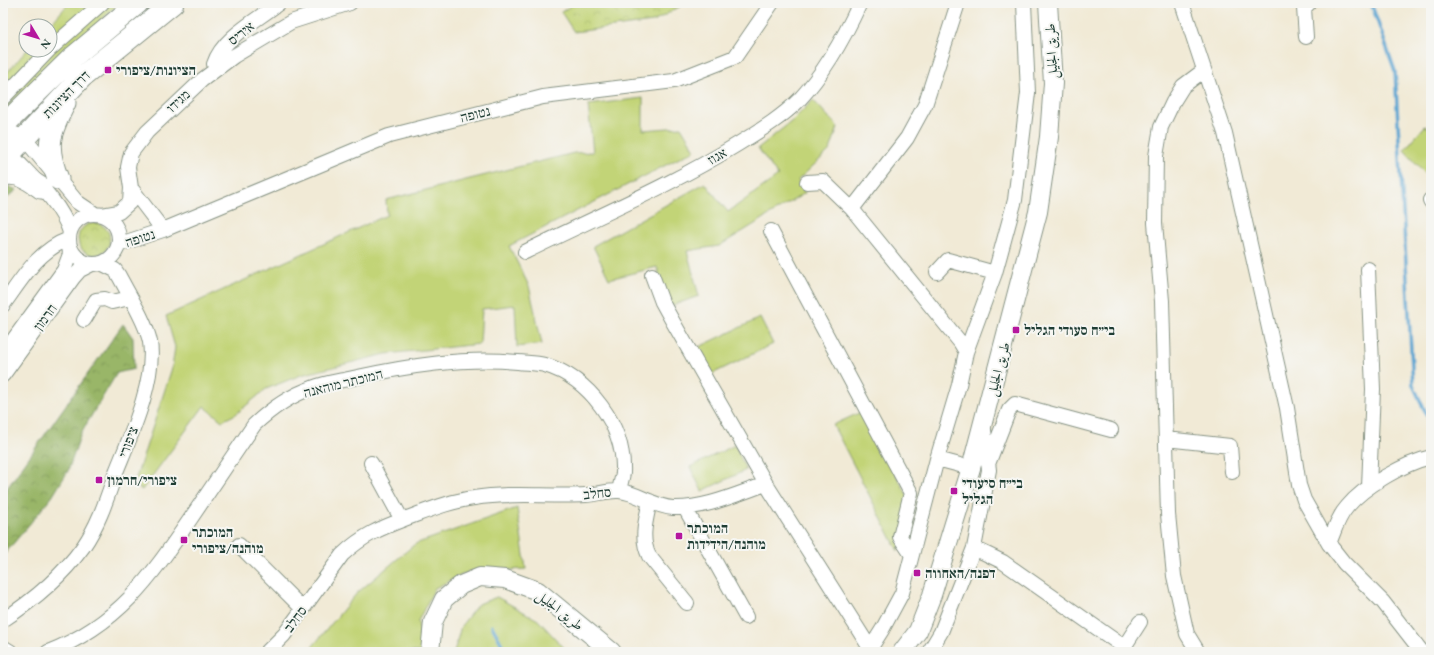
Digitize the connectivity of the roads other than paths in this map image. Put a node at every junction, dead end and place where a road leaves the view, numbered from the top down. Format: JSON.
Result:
{"nodes":[{"id":1,"x":102,"y":3,"type":"edge"},
{"id":2,"x":138,"y":3,"type":"edge"},
{"id":3,"x":173,"y":3,"type":"edge"},
{"id":4,"x":279,"y":3,"type":"edge"},
{"id":5,"x":350,"y":3,"type":"edge"},
{"id":6,"x":772,"y":3,"type":"edge"},
{"id":7,"x":860,"y":3,"type":"edge"},
{"id":8,"x":958,"y":3,"type":"edge"},
{"id":9,"x":1024,"y":3,"type":"edge"},
{"id":10,"x":1048,"y":3,"type":"edge"},
{"id":11,"x":1182,"y":3,"type":"edge"},
{"id":12,"x":1309,"y":3,"type":"edge"},
{"id":13,"x":1306,"y":37,"type":"dead end"},
{"id":14,"x":58,"y":41,"type":"edge"},
{"id":15,"x":41,"y":58,"type":"edge"},
{"id":16,"x":216,"y":69,"type":"junction"},
{"id":17,"x":1205,"y":73,"type":"junction"},
{"id":18,"x":75,"y":84,"type":"junction"},
{"id":19,"x":3,"y":98,"type":"edge"},
{"id":20,"x":3,"y":127,"type":"edge"},
{"id":21,"x":3,"y":133,"type":"edge"},
{"id":22,"x":24,"y":138,"type":"junction"},
{"id":23,"x":7,"y":157,"type":"edge"},
{"id":24,"x":3,"y":174,"type":"edge"},
{"id":25,"x":807,"y":182,"type":"dead end"},
{"id":26,"x":49,"y":183,"type":"junction"},
{"id":27,"x":131,"y":188,"type":"junction"},
{"id":28,"x":852,"y":209,"type":"junction"},
{"id":29,"x":99,"y":215,"type":"junction"},
{"id":30,"x":114,"y":224,"type":"junction"},
{"id":31,"x":163,"y":230,"type":"junction"},
{"id":32,"x":771,"y":231,"type":"dead end"},
{"id":33,"x":69,"y":239,"type":"junction"},
{"id":34,"x":116,"y":249,"type":"junction"},
{"id":35,"x":524,"y":252,"type":"dead end"},
{"id":36,"x":97,"y":264,"type":"junction"},
{"id":37,"x":1368,"y":269,"type":"dead end"},
{"id":38,"x":937,"y":272,"type":"dead end"},
{"id":39,"x":995,"y":273,"type":"junction"},
{"id":40,"x":652,"y":275,"type":"dead end"},
{"id":41,"x":130,"y":298,"type":"junction"},
{"id":42,"x":3,"y":305,"type":"edge"},
{"id":43,"x":84,"y":320,"type":"dead end"},
{"id":44,"x":966,"y":352,"type":"junction"},
{"id":45,"x":3,"y":354,"type":"edge"},
{"id":46,"x":3,"y":375,"type":"edge"},
{"id":47,"x":983,"y":422,"type":"junction"},
{"id":48,"x":1111,"y":430,"type":"dead end"},
{"id":49,"x":1166,"y":439,"type":"junction"},
{"id":50,"x":1431,"y":457,"type":"edge"},
{"id":51,"x":937,"y":459,"type":"junction"},
{"id":52,"x":371,"y":463,"type":"dead end"},
{"id":53,"x":988,"y":465,"type":"junction"},
{"id":54,"x":971,"y":468,"type":"junction"},
{"id":55,"x":1232,"y":472,"type":"dead end"},
{"id":56,"x":766,"y":484,"type":"junction"},
{"id":57,"x":1369,"y":487,"type":"junction"},
{"id":58,"x":619,"y":490,"type":"junction"},
{"id":59,"x":650,"y":501,"type":"junction"},
{"id":60,"x":685,"y":508,"type":"junction"},
{"id":61,"x":402,"y":520,"type":"junction"},
{"id":62,"x":1329,"y":544,"type":"junction"},
{"id":63,"x":239,"y":545,"type":"dead end"},
{"id":64,"x":974,"y":548,"type":"junction"},
{"id":65,"x":912,"y":555,"type":"junction"},
{"id":66,"x":688,"y":603,"type":"dead end"},
{"id":67,"x":303,"y":609,"type":"junction"},
{"id":68,"x":746,"y":618,"type":"dead end"},
{"id":69,"x":3,"y":620,"type":"edge"},
{"id":70,"x":1140,"y":622,"type":"dead end"},
{"id":71,"x":3,"y":647,"type":"edge"},
{"id":72,"x":869,"y":650,"type":"edge"},
{"id":73,"x":11,"y":652,"type":"edge"},
{"id":74,"x":48,"y":652,"type":"edge"},
{"id":75,"x":267,"y":652,"type":"edge"},
{"id":76,"x":430,"y":652,"type":"edge"},
{"id":77,"x":612,"y":652,"type":"edge"},
{"id":78,"x":902,"y":652,"type":"edge"},
{"id":79,"x":929,"y":652,"type":"edge"},
{"id":80,"x":1198,"y":652,"type":"edge"},
{"id":81,"x":1422,"y":652,"type":"edge"}],
"edges":[{"from":1,"to":14,"type":"street"},
{"from":2,"to":20,"type":"highway","name":"דרך הציונות"},
{"from":3,"to":18,"type":"highway","name":"דרך הציונות"},
{"from":4,"to":16,"type":"street","name":"איריס"},
{"from":5,"to":16,"type":"street","name":"מגידו"},
{"from":6,"to":31,"type":"street","name":"נטופה"},
{"from":7,"to":35,"type":"street","name":"אגוז"},
{"from":8,"to":28,"type":"street"},
{"from":9,"to":39,"type":"street"},
{"from":10,"to":47,"type":"main road","name":"طريق الجليل"},
{"from":11,"to":17,"type":"street"},
{"from":12,"to":13,"type":"street"},
{"from":15,"to":19,"type":"street"},
{"from":16,"to":27,"type":"street","name":"מגידו"},
{"from":17,"to":49,"type":"street"},
{"from":17,"to":62,"type":"street"},
{"from":18,"to":22,"type":"highway","name":"דרך הציונות"},
{"from":18,"to":26,"type":"highway"},
{"from":20,"to":22,"type":"street"},
{"from":21,"to":23,"type":"street"},
{"from":22,"to":23,"type":"highway","name":"דרך הציונות"},
{"from":22,"to":26,"type":"street"},
{"from":23,"to":26,"type":"street"},
{"from":24,"to":26,"type":"highway"},
{"from":25,"to":28,"type":"street"},
{"from":26,"to":29,"type":"street"},
{"from":26,"to":33,"type":"street"},
{"from":27,"to":29,"type":"street","name":"מגידו"},
{"from":27,"to":31,"type":"street"},
{"from":28,"to":44,"type":"street"},
{"from":29,"to":30,"type":"street"},
{"from":29,"to":33,"type":"street"},
{"from":30,"to":31,"type":"street","name":"נטופה"},
{"from":30,"to":34,"type":"street"},
{"from":31,"to":34,"type":"street","name":"נטופה"},
{"from":32,"to":65,"type":"street"},
{"from":33,"to":36,"type":"street"},
{"from":33,"to":42,"type":"street"},
{"from":33,"to":45,"type":"street","name":"חרמון"},
{"from":34,"to":36,"type":"street"},
{"from":34,"to":41,"type":"street","name":"ציפורי"},
{"from":36,"to":41,"type":"street","name":"ציפורי"},
{"from":36,"to":46,"type":"street","name":"חרמון"},
{"from":37,"to":57,"type":"street"},
{"from":38,"to":39,"type":"street"},
{"from":39,"to":44,"type":"street"},
{"from":40,"to":56,"type":"street"},
{"from":41,"to":43,"type":"street"},
{"from":41,"to":69,"type":"street","name":"ציפורי"},
{"from":44,"to":51,"type":"street"},
{"from":47,"to":53,"type":"street"},
{"from":47,"to":54,"type":"main road","name":"طريق الجليل"},
{"from":48,"to":53,"type":"street"},
{"from":49,"to":55,"type":"street"},
{"from":49,"to":80,"type":"street"},
{"from":50,"to":57,"type":"street"},
{"from":51,"to":54,"type":"street"},
{"from":51,"to":65,"type":"street"},
{"from":52,"to":61,"type":"street"},
{"from":53,"to":64,"type":"street"},
{"from":54,"to":78,"type":"main road","name":"طريق الجليل"},
{"from":56,"to":60,"type":"street","name":"סחלב"},
{"from":56,"to":72,"type":"street"},
{"from":57,"to":62,"type":"street"},
{"from":58,"to":59,"type":"street","name":"סחלב"},
{"from":58,"to":61,"type":"street","name":"סחלב"},
{"from":58,"to":74,"type":"street","name":"המוכתר מוהאנה"},
{"from":59,"to":60,"type":"street","name":"סחלב"},
{"from":59,"to":66,"type":"street"},
{"from":60,"to":68,"type":"street"},
{"from":61,"to":67,"type":"street","name":"סחלב"},
{"from":62,"to":81,"type":"street"},
{"from":63,"to":67,"type":"street"},
{"from":64,"to":70,"type":"street"},
{"from":64,"to":79,"type":"street"},
{"from":65,"to":72,"type":"street"},
{"from":67,"to":75,"type":"street","name":"סחלב"},
{"from":71,"to":73,"type":"street"},
{"from":76,"to":77,"type":"main road","name":"طريق الجليل"}]}
